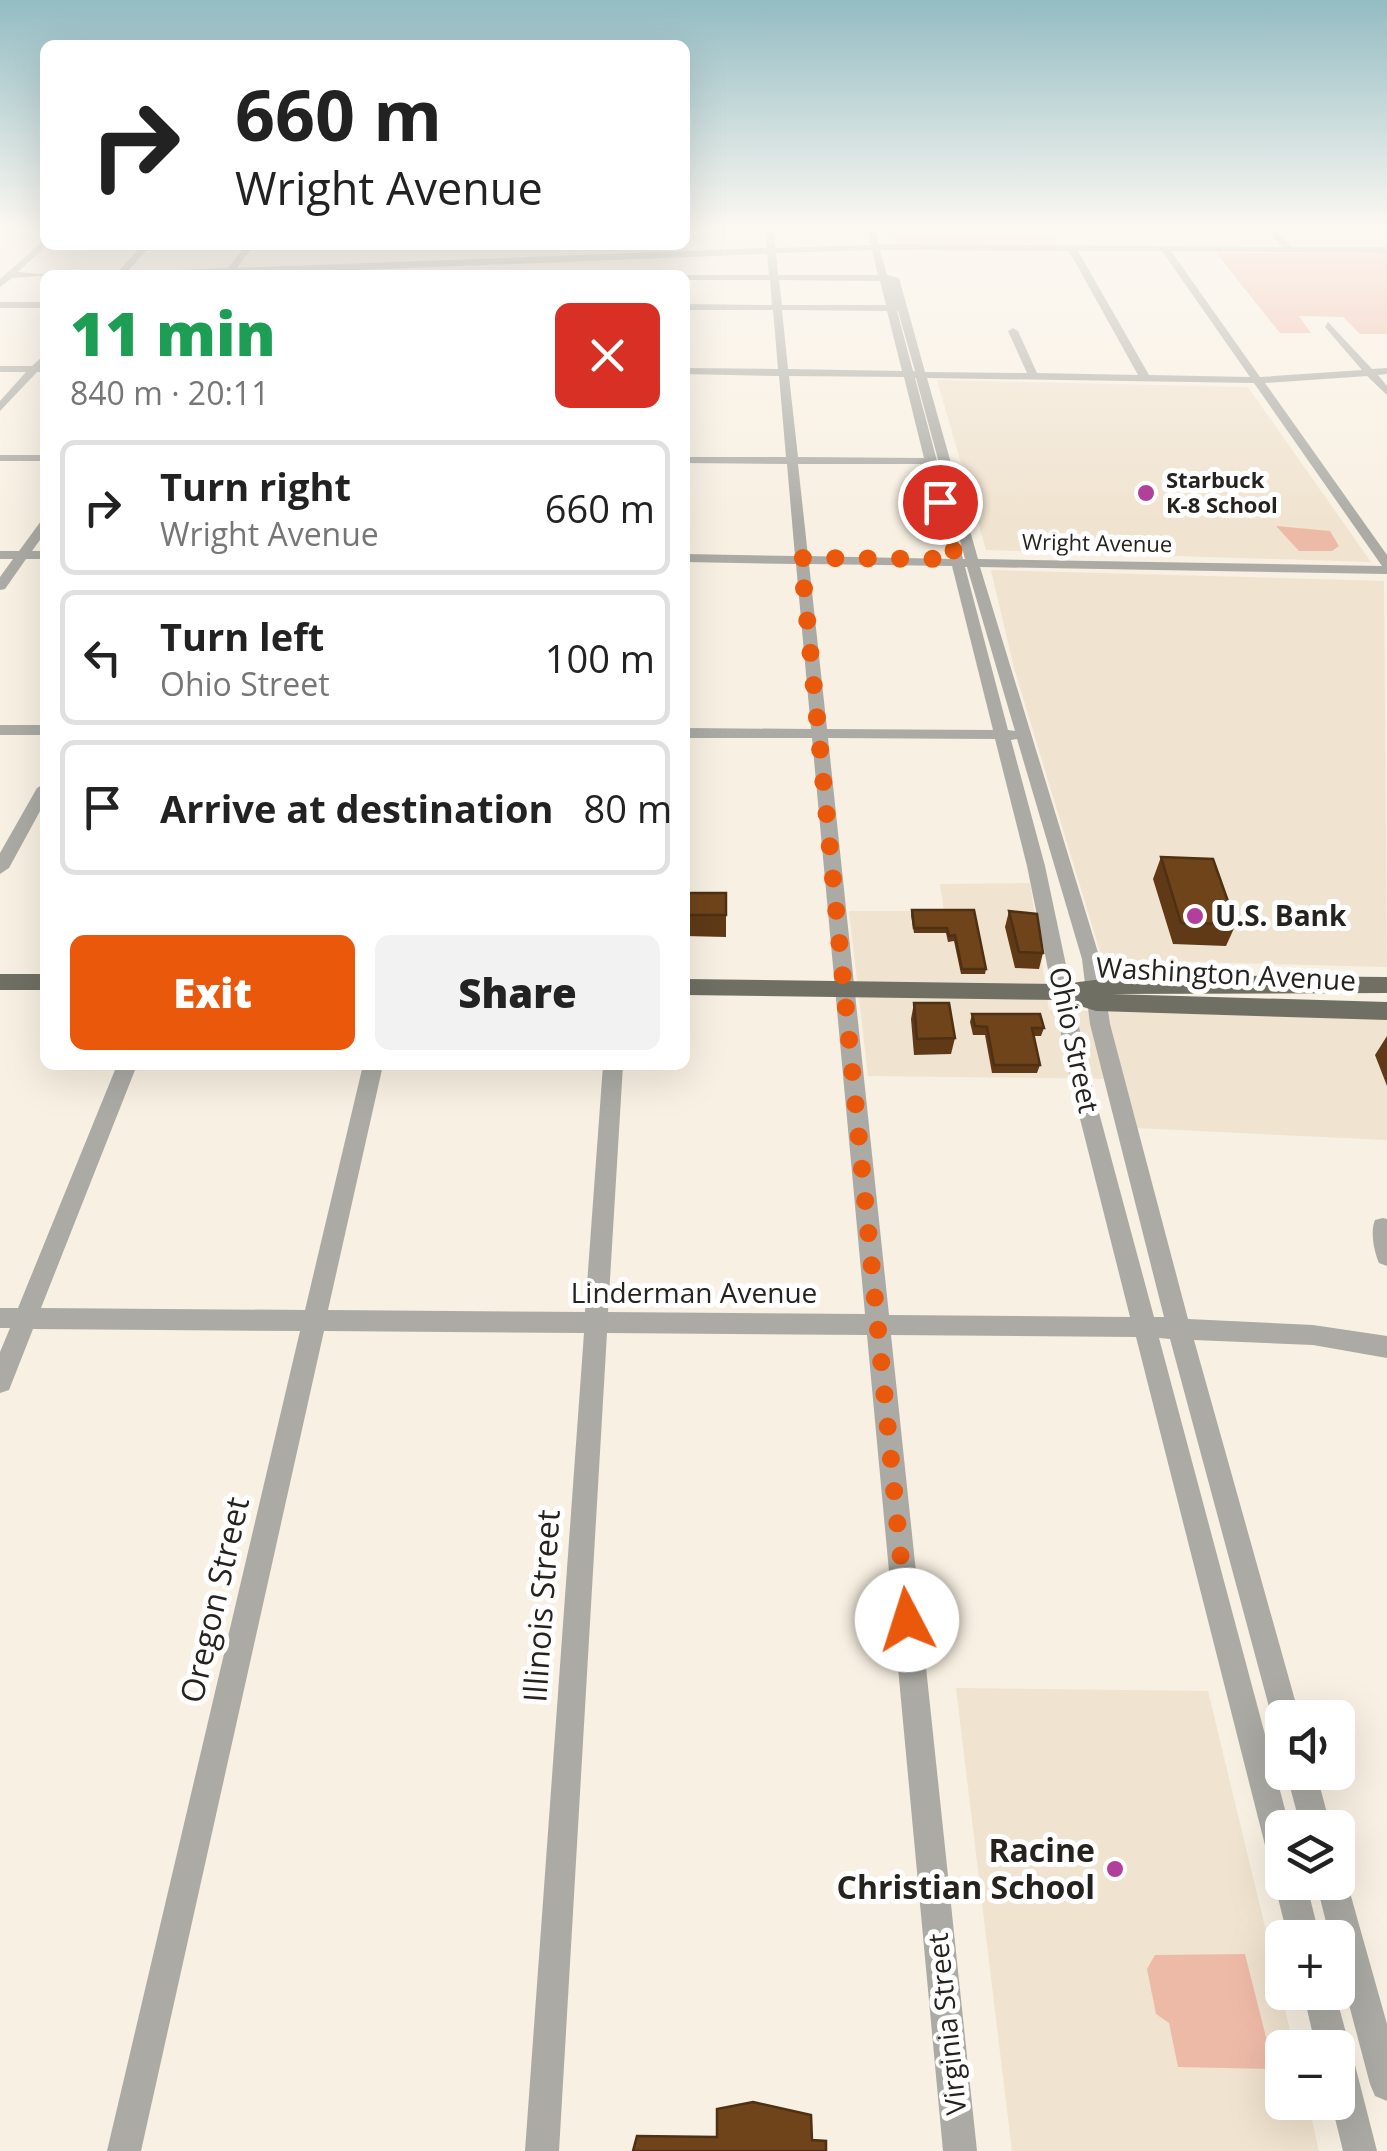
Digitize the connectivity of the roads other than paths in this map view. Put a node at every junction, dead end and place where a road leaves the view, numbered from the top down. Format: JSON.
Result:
{"nodes":[{"id":1,"x":778,"y":326,"type":"edge"},
{"id":2,"x":895,"y":326,"type":"edge"},
{"id":3,"x":910,"y":326,"type":"edge"},
{"id":4,"x":1115,"y":326,"type":"edge"},
{"id":5,"x":1218,"y":326,"type":"edge"},
{"id":6,"x":1329,"y":326,"type":"edge"},
{"id":7,"x":1013,"y":331,"type":"dead end"},
{"id":8,"x":0,"y":369,"type":"edge"},
{"id":9,"x":40,"y":369,"type":"edge"},
{"id":10,"x":690,"y":371,"type":"edge"},
{"id":11,"x":782,"y":372,"type":"junction"},
{"id":12,"x":907,"y":372,"type":"junction"},
{"id":13,"x":923,"y":372,"type":"junction"},
{"id":14,"x":1387,"y":372,"type":"edge"},
{"id":15,"x":1370,"y":373,"type":"junction"},
{"id":16,"x":1033,"y":375,"type":"junction"},
{"id":17,"x":1144,"y":378,"type":"junction"},
{"id":18,"x":1254,"y":380,"type":"junction"},
{"id":19,"x":1387,"y":392,"type":"edge"},
{"id":20,"x":0,"y":408,"type":"edge"},
{"id":21,"x":0,"y":458,"type":"edge"},
{"id":22,"x":40,"y":458,"type":"edge"},
{"id":23,"x":690,"y":460,"type":"edge"},
{"id":24,"x":791,"y":460,"type":"junction"},
{"id":25,"x":930,"y":461,"type":"junction"},
{"id":26,"x":940,"y":502,"type":"junction"},
{"id":27,"x":960,"y":506,"type":"junction"},
{"id":28,"x":40,"y":531,"type":"edge"},
{"id":29,"x":0,"y":555,"type":"edge"},
{"id":30,"x":22,"y":555,"type":"junction"},
{"id":31,"x":40,"y":555,"type":"edge"},
{"id":32,"x":690,"y":558,"type":"edge"},
{"id":33,"x":801,"y":558,"type":"junction"},
{"id":34,"x":964,"y":559,"type":"junction"},
{"id":35,"x":1387,"y":567,"type":"edge"},
{"id":36,"x":0,"y":586,"type":"edge"},
{"id":37,"x":0,"y":730,"type":"edge"},
{"id":38,"x":40,"y":730,"type":"edge"},
{"id":39,"x":690,"y":733,"type":"edge"},
{"id":40,"x":818,"y":734,"type":"junction"},
{"id":41,"x":1003,"y":735,"type":"junction"},
{"id":42,"x":1024,"y":735,"type":"junction"},
{"id":43,"x":40,"y":797,"type":"edge"},
{"id":44,"x":0,"y":868,"type":"edge"},
{"id":45,"x":0,"y":982,"type":"edge"},
{"id":46,"x":40,"y":982,"type":"edge"},
{"id":47,"x":690,"y":987,"type":"edge"},
{"id":48,"x":845,"y":990,"type":"junction"},
{"id":49,"x":1062,"y":992,"type":"junction"},
{"id":50,"x":1095,"y":993,"type":"junction"},
{"id":51,"x":1386,"y":1002,"type":"edge"},
{"id":52,"x":125,"y":1070,"type":"edge"},
{"id":53,"x":372,"y":1070,"type":"edge"},
{"id":54,"x":613,"y":1070,"type":"edge"},
{"id":55,"x":1383,"y":1228,"type":"dead end"},
{"id":56,"x":1387,"y":1256,"type":"edge"},
{"id":57,"x":0,"y":1318,"type":"edge"},
{"id":58,"x":26,"y":1318,"type":"junction"},
{"id":59,"x":315,"y":1320,"type":"junction"},
{"id":60,"x":596,"y":1323,"type":"junction"},
{"id":61,"x":878,"y":1325,"type":"junction"},
{"id":62,"x":1146,"y":1327,"type":"junction"},
{"id":63,"x":1178,"y":1328,"type":"junction"},
{"id":64,"x":1387,"y":1347,"type":"edge"},
{"id":65,"x":0,"y":1382,"type":"edge"},
{"id":66,"x":1281,"y":1700,"type":"edge"},
{"id":67,"x":1271,"y":1810,"type":"edge"},
{"id":68,"x":1336,"y":1900,"type":"edge"},
{"id":69,"x":1387,"y":2084,"type":"edge"},
{"id":70,"x":1352,"y":2120,"type":"edge"},
{"id":71,"x":124,"y":2151,"type":"edge"},
{"id":72,"x":542,"y":2151,"type":"edge"},
{"id":73,"x":960,"y":2151,"type":"edge"},
{"id":74,"x":1360,"y":2151,"type":"edge"}],
"edges":[{"from":1,"to":11,"type":"street","name":"Virginia Street"},
{"from":2,"to":12,"type":"street","name":"Ohio Street"},
{"from":3,"to":13,"type":"street","name":"Ohio Street"},
{"from":4,"to":17,"type":"street"},
{"from":5,"to":18,"type":"street"},
{"from":6,"to":15,"type":"street"},
{"from":7,"to":16,"type":"street"},
{"from":8,"to":9,"type":"street"},
{"from":9,"to":20,"type":"street"},
{"from":10,"to":11,"type":"street"},
{"from":11,"to":12,"type":"street"},
{"from":11,"to":24,"type":"street","name":"Virginia Street"},
{"from":12,"to":13,"type":"street"},
{"from":12,"to":25,"type":"street","name":"Ohio Street"},
{"from":13,"to":16,"type":"street"},
{"from":13,"to":27,"type":"street","name":"Ohio Street"},
{"from":14,"to":15,"type":"street"},
{"from":15,"to":18,"type":"street"},
{"from":15,"to":19,"type":"street"},
{"from":16,"to":17,"type":"street"},
{"from":17,"to":18,"type":"street"},
{"from":18,"to":35,"type":"street"},
{"from":21,"to":22,"type":"street"},
{"from":23,"to":24,"type":"street"},
{"from":24,"to":25,"type":"street"},
{"from":24,"to":33,"type":"street","name":"Virginia Street"},
{"from":25,"to":26,"type":"street","name":"Ohio Street"},
{"from":26,"to":27,"type":"street"},
{"from":26,"to":34,"type":"street","name":"Ohio Street"},
{"from":27,"to":34,"type":"street","name":"Ohio Street"},
{"from":28,"to":30,"type":"street"},
{"from":29,"to":30,"type":"street"},
{"from":30,"to":31,"type":"street"},
{"from":30,"to":36,"type":"street"},
{"from":32,"to":33,"type":"street","name":"Wright Avenue"},
{"from":33,"to":34,"type":"street","name":"Wright Avenue"},
{"from":33,"to":40,"type":"street","name":"Virginia Street"},
{"from":34,"to":35,"type":"street","name":"Wright Avenue"},
{"from":34,"to":41,"type":"street","name":"Ohio Street"},
{"from":34,"to":42,"type":"street","name":"Ohio Street"},
{"from":37,"to":38,"type":"street"},
{"from":39,"to":40,"type":"street"},
{"from":40,"to":41,"type":"street"},
{"from":40,"to":48,"type":"street","name":"Virginia Street"},
{"from":41,"to":42,"type":"street"},
{"from":41,"to":49,"type":"street","name":"Ohio Street"},
{"from":42,"to":50,"type":"street","name":"Ohio Street"},
{"from":43,"to":44,"type":"street"},
{"from":45,"to":46,"type":"main road"},
{"from":47,"to":48,"type":"main road","name":"Washington Avenue"},
{"from":48,"to":49,"type":"main road","name":"Washington Avenue"},
{"from":48,"to":61,"type":"street","name":"Virginia Street"},
{"from":49,"to":50,"type":"main road","name":"Washington Avenue"},
{"from":49,"to":62,"type":"street","name":"Ohio Street"},
{"from":50,"to":51,"type":"main road","name":"Washington Avenue"},
{"from":50,"to":51,"type":"main road","name":"Washington Avenue"},
{"from":50,"to":63,"type":"street","name":"Ohio Street"},
{"from":52,"to":58,"type":"street"},
{"from":53,"to":59,"type":"street","name":"Oregon Street"},
{"from":54,"to":60,"type":"street","name":"Illinois Street"},
{"from":55,"to":56,"type":"street"},
{"from":57,"to":58,"type":"street","name":"Linderman Avenue"},
{"from":58,"to":59,"type":"street","name":"Linderman Avenue"},
{"from":58,"to":65,"type":"street"},
{"from":59,"to":60,"type":"street","name":"Linderman Avenue"},
{"from":59,"to":71,"type":"street","name":"Oregon Street"},
{"from":60,"to":61,"type":"street","name":"Linderman Avenue"},
{"from":60,"to":72,"type":"street","name":"Illinois Street"},
{"from":61,"to":62,"type":"street","name":"Linderman Avenue"},
{"from":61,"to":73,"type":"street","name":"Virginia Street"},
{"from":62,"to":63,"type":"street","name":"Linderman Avenue"},
{"from":62,"to":67,"type":"street","name":"Ohio Street"},
{"from":63,"to":64,"type":"street","name":"Linderman Avenue"},
{"from":63,"to":66,"type":"street","name":"Ohio Street"},
{"from":68,"to":69,"type":"street"},
{"from":70,"to":74,"type":"street"}]}
